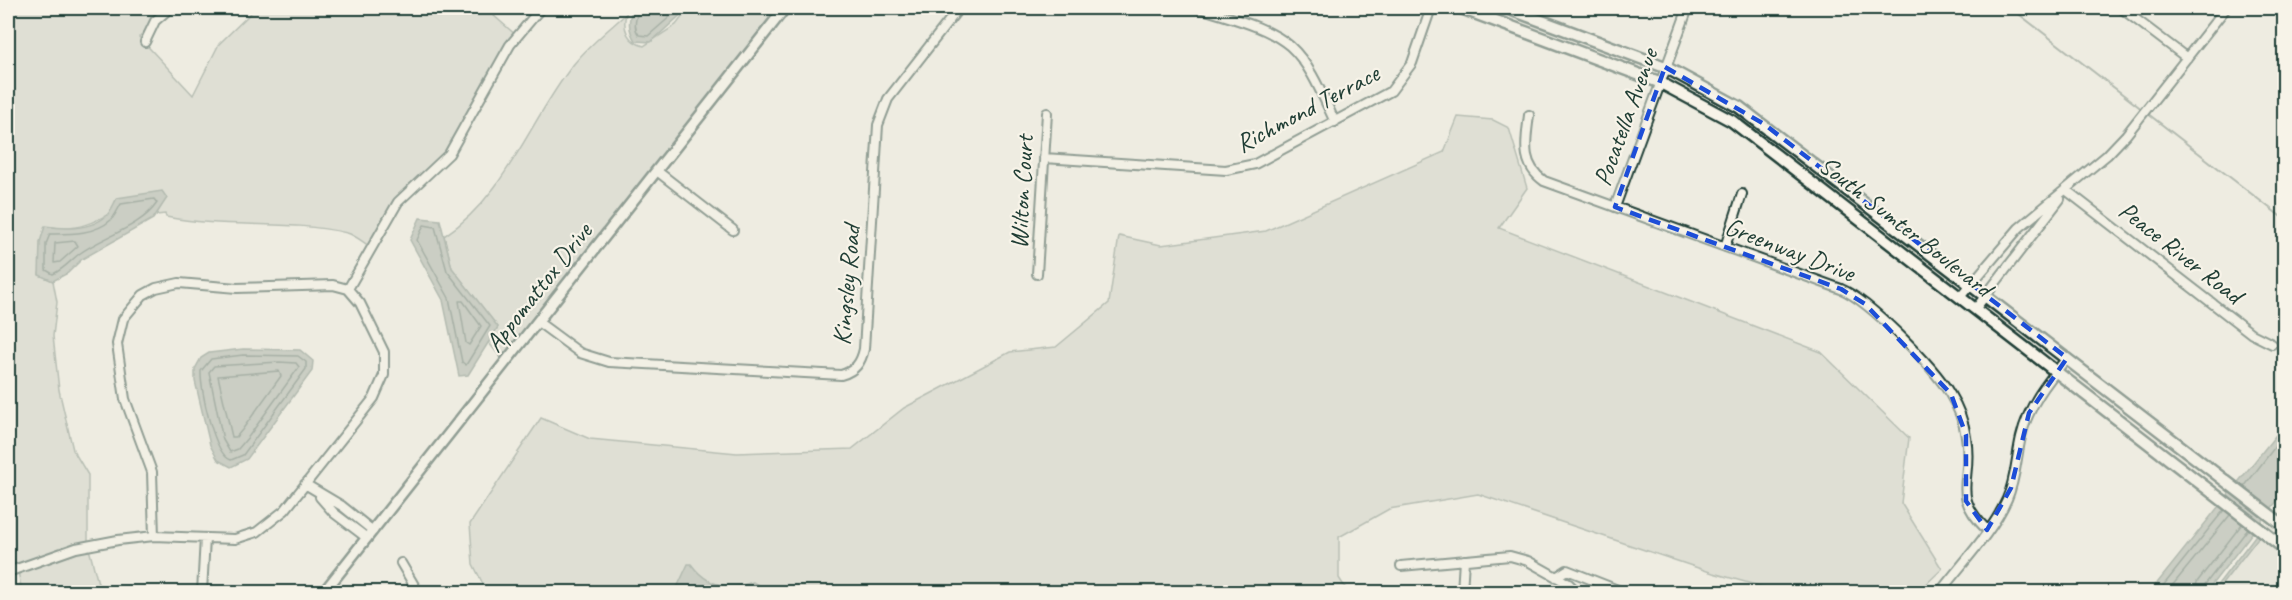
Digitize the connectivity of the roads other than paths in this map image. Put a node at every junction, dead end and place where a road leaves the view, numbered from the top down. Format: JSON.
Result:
{"nodes":[{"id":1,"x":170,"y":8,"type":"edge"},
{"id":2,"x":541,"y":8,"type":"edge"},
{"id":3,"x":786,"y":8,"type":"edge"},
{"id":4,"x":959,"y":8,"type":"edge"},
{"id":5,"x":1200,"y":8,"type":"edge"},
{"id":6,"x":1431,"y":8,"type":"edge"},
{"id":7,"x":1461,"y":8,"type":"edge"},
{"id":8,"x":1507,"y":8,"type":"edge"},
{"id":9,"x":1688,"y":8,"type":"edge"},
{"id":10,"x":2121,"y":8,"type":"edge"},
{"id":11,"x":2226,"y":8,"type":"edge"},
{"id":12,"x":146,"y":42,"type":"dead end"},
{"id":13,"x":2187,"y":58,"type":"junction"},
{"id":14,"x":1665,"y":67,"type":"junction"},
{"id":15,"x":1659,"y":82,"type":"junction"},
{"id":16,"x":1047,"y":113,"type":"dead end"},
{"id":17,"x":1529,"y":115,"type":"dead end"},
{"id":18,"x":1335,"y":122,"type":"junction"},
{"id":19,"x":1044,"y":158,"type":"junction"},
{"id":20,"x":657,"y":171,"type":"junction"},
{"id":21,"x":2066,"y":190,"type":"junction"},
{"id":22,"x":1742,"y":194,"type":"dead end"},
{"id":23,"x":1615,"y":207,"type":"junction"},
{"id":24,"x":733,"y":230,"type":"dead end"},
{"id":25,"x":1725,"y":247,"type":"junction"},
{"id":26,"x":1038,"y":274,"type":"dead end"},
{"id":27,"x":1971,"y":284,"type":"junction"},
{"id":28,"x":348,"y":289,"type":"junction"},
{"id":29,"x":1961,"y":296,"type":"junction"},
{"id":30,"x":1986,"y":296,"type":"junction"},
{"id":31,"x":1976,"y":308,"type":"junction"},
{"id":32,"x":538,"y":322,"type":"junction"},
{"id":33,"x":2272,"y":344,"type":"dead end"},
{"id":34,"x":2067,"y":358,"type":"junction"},
{"id":35,"x":2056,"y":370,"type":"junction"},
{"id":36,"x":305,"y":484,"type":"junction"},
{"id":37,"x":2283,"y":525,"type":"edge"},
{"id":38,"x":1987,"y":530,"type":"junction"},
{"id":39,"x":370,"y":534,"type":"junction"},
{"id":40,"x":154,"y":536,"type":"junction"},
{"id":41,"x":205,"y":538,"type":"junction"},
{"id":42,"x":2284,"y":548,"type":"edge"},
{"id":43,"x":1464,"y":560,"type":"junction"},
{"id":44,"x":400,"y":563,"type":"dead end"},
{"id":45,"x":1401,"y":566,"type":"dead end"},
{"id":46,"x":8,"y":572,"type":"edge"},
{"id":47,"x":1556,"y":577,"type":"junction"},
{"id":48,"x":202,"y":592,"type":"edge"},
{"id":49,"x":324,"y":592,"type":"edge"},
{"id":50,"x":418,"y":592,"type":"edge"},
{"id":51,"x":1462,"y":592,"type":"edge"},
{"id":52,"x":1577,"y":592,"type":"edge"},
{"id":53,"x":1623,"y":592,"type":"edge"},
{"id":54,"x":1940,"y":592,"type":"edge"}],
"edges":[{"from":1,"to":12,"type":"street"},
{"from":2,"to":28,"type":"street"},
{"from":3,"to":20,"type":"street","name":"Appomattox Drive"},
{"from":4,"to":32,"type":"street","name":"Kingsley Road"},
{"from":5,"to":18,"type":"street"},
{"from":6,"to":18,"type":"street","name":"Richmond Terrace"},
{"from":7,"to":15,"type":"main road","name":"South Sumter Boulevard"},
{"from":8,"to":14,"type":"main road","name":"South Sumter Boulevard"},
{"from":9,"to":14,"type":"street","name":"Pocatella Avenue"},
{"from":10,"to":13,"type":"street"},
{"from":11,"to":13,"type":"street"},
{"from":13,"to":21,"type":"street"},
{"from":14,"to":15,"type":"street","name":"Pocatella Avenue"},
{"from":14,"to":27,"type":"main road","name":"South Sumter Boulevard"},
{"from":15,"to":23,"type":"street","name":"Pocatella Avenue"},
{"from":15,"to":29,"type":"main road","name":"South Sumter Boulevard"},
{"from":16,"to":19,"type":"street","name":"Wilton Court"},
{"from":17,"to":23,"type":"street","name":"Greenway Drive"},
{"from":18,"to":19,"type":"street","name":"Richmond Terrace"},
{"from":19,"to":26,"type":"street","name":"Wilton Court"},
{"from":20,"to":24,"type":"street"},
{"from":20,"to":32,"type":"street","name":"Appomattox Drive"},
{"from":21,"to":27,"type":"street"},
{"from":21,"to":30,"type":"street"},
{"from":21,"to":33,"type":"street","name":"Peace River Road"},
{"from":22,"to":25,"type":"street"},
{"from":23,"to":25,"type":"street","name":"Greenway Drive"},
{"from":25,"to":38,"type":"street","name":"Greenway Drive"},
{"from":27,"to":29,"type":"street"},
{"from":27,"to":30,"type":"main road","name":"South Sumter Boulevard"},
{"from":28,"to":36,"type":"street"},
{"from":28,"to":40,"type":"street"},
{"from":29,"to":31,"type":"main road","name":"South Sumter Boulevard"},
{"from":30,"to":31,"type":"street"},
{"from":30,"to":34,"type":"main road","name":"South Sumter Boulevard"},
{"from":31,"to":35,"type":"main road","name":"South Sumter Boulevard"},
{"from":32,"to":39,"type":"street","name":"Appomattox Drive"},
{"from":34,"to":35,"type":"street"},
{"from":34,"to":37,"type":"main road","name":"South Sumter Boulevard"},
{"from":35,"to":38,"type":"street"},
{"from":35,"to":42,"type":"main road","name":"South Sumter Boulevard"},
{"from":36,"to":39,"type":"street"},
{"from":36,"to":41,"type":"street"},
{"from":38,"to":54,"type":"street"},
{"from":39,"to":49,"type":"street","name":"Appomattox Drive"},
{"from":40,"to":41,"type":"street"},
{"from":40,"to":46,"type":"street"},
{"from":41,"to":48,"type":"street"},
{"from":43,"to":45,"type":"street"},
{"from":43,"to":47,"type":"street"},
{"from":43,"to":51,"type":"street"},
{"from":44,"to":50,"type":"street"},
{"from":47,"to":52,"type":"street"},
{"from":47,"to":53,"type":"street"}]}
